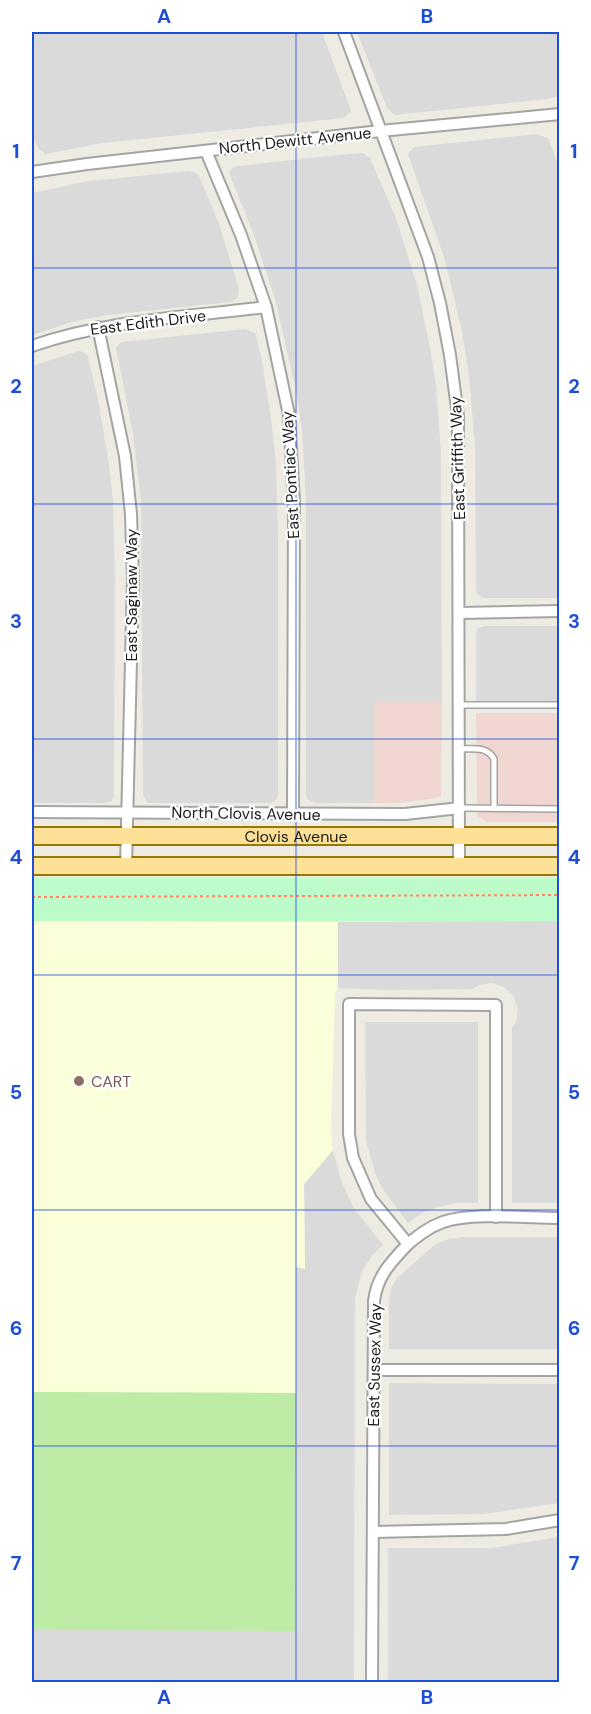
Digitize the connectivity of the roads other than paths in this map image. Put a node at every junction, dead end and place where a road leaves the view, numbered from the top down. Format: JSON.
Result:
{"nodes":[{"id":1,"x":344,"y":32,"type":"edge"},
{"id":2,"x":560,"y":114,"type":"edge"},
{"id":3,"x":380,"y":131,"type":"junction"},
{"id":4,"x":206,"y":151,"type":"junction"},
{"id":5,"x":32,"y":172,"type":"edge"},
{"id":6,"x":266,"y":307,"type":"junction"},
{"id":7,"x":98,"y":327,"type":"junction"},
{"id":8,"x":32,"y":346,"type":"edge"},
{"id":9,"x":560,"y":611,"type":"edge"},
{"id":10,"x":459,"y":613,"type":"junction"},
{"id":11,"x":459,"y":705,"type":"junction"},
{"id":12,"x":560,"y":705,"type":"edge"},
{"id":13,"x":459,"y":749,"type":"junction"},
{"id":14,"x":459,"y":808,"type":"junction"},
{"id":15,"x":494,"y":808,"type":"junction"},
{"id":16,"x":560,"y":809,"type":"edge"},
{"id":17,"x":129,"y":812,"type":"junction"},
{"id":18,"x":32,"y":813,"type":"edge"},
{"id":19,"x":293,"y":814,"type":"junction"},
{"id":20,"x":32,"y":836,"type":"edge"},
{"id":21,"x":128,"y":836,"type":"junction"},
{"id":22,"x":459,"y":837,"type":"junction"},
{"id":23,"x":560,"y":837,"type":"edge"},
{"id":24,"x":32,"y":866,"type":"edge"},
{"id":25,"x":126,"y":866,"type":"junction"},
{"id":26,"x":459,"y":866,"type":"junction"},
{"id":27,"x":560,"y":866,"type":"edge"},
{"id":28,"x":496,"y":1217,"type":"junction"},
{"id":29,"x":560,"y":1218,"type":"edge"},
{"id":30,"x":408,"y":1244,"type":"junction"},
{"id":31,"x":374,"y":1370,"type":"junction"},
{"id":32,"x":560,"y":1370,"type":"edge"},
{"id":33,"x":560,"y":1520,"type":"edge"},
{"id":34,"x":373,"y":1532,"type":"junction"},
{"id":35,"x":372,"y":1683,"type":"edge"}],
"edges":[{"from":1,"to":3,"type":"street","name":"East Griffith Way"},
{"from":2,"to":3,"type":"street","name":"North Dewitt Avenue"},
{"from":3,"to":4,"type":"street","name":"North Dewitt Avenue"},
{"from":3,"to":10,"type":"street","name":"East Griffith Way"},
{"from":4,"to":5,"type":"street","name":"North Dewitt Avenue"},
{"from":4,"to":6,"type":"street","name":"East Pontiac Way"},
{"from":6,"to":7,"type":"street","name":"East Edith Drive"},
{"from":6,"to":19,"type":"street","name":"East Pontiac Way"},
{"from":7,"to":8,"type":"street","name":"East Edith Drive"},
{"from":7,"to":17,"type":"street","name":"East Saginaw Way"},
{"from":9,"to":10,"type":"street"},
{"from":10,"to":11,"type":"street","name":"East Griffith Way"},
{"from":11,"to":12,"type":"lane"},
{"from":11,"to":13,"type":"street","name":"East Griffith Way"},
{"from":13,"to":14,"type":"street","name":"East Griffith Way"},
{"from":13,"to":15,"type":"lane"},
{"from":14,"to":15,"type":"lane"},
{"from":14,"to":19,"type":"street","name":"North Clovis Avenue"},
{"from":14,"to":22,"type":"street","name":"East Griffith Way"},
{"from":15,"to":16,"type":"lane"},
{"from":17,"to":18,"type":"street","name":"North Clovis Avenue"},
{"from":17,"to":19,"type":"street","name":"North Clovis Avenue"},
{"from":17,"to":21,"type":"street","name":"East Saginaw Way"},
{"from":20,"to":21,"type":"main road","name":"Clovis Avenue"},
{"from":21,"to":22,"type":"main road","name":"Clovis Avenue"},
{"from":21,"to":25,"type":"street","name":"East Saginaw Way"},
{"from":22,"to":23,"type":"main road","name":"Clovis Avenue"},
{"from":22,"to":26,"type":"street","name":"East Griffith Way"},
{"from":24,"to":25,"type":"main road","name":"Clovis Avenue"},
{"from":25,"to":26,"type":"main road","name":"Clovis Avenue"},
{"from":26,"to":27,"type":"main road","name":"Clovis Avenue"},
{"from":28,"to":29,"type":"street","name":"East Sussex Way"},
{"from":28,"to":30,"type":"street","name":"East Sussex Way"},
{"from":28,"to":30,"type":"street"},
{"from":30,"to":31,"type":"street","name":"East Sussex Way"},
{"from":31,"to":32,"type":"street"},
{"from":31,"to":34,"type":"street","name":"East Sussex Way"},
{"from":33,"to":34,"type":"street"},
{"from":34,"to":35,"type":"street","name":"East Sussex Way"}]}
